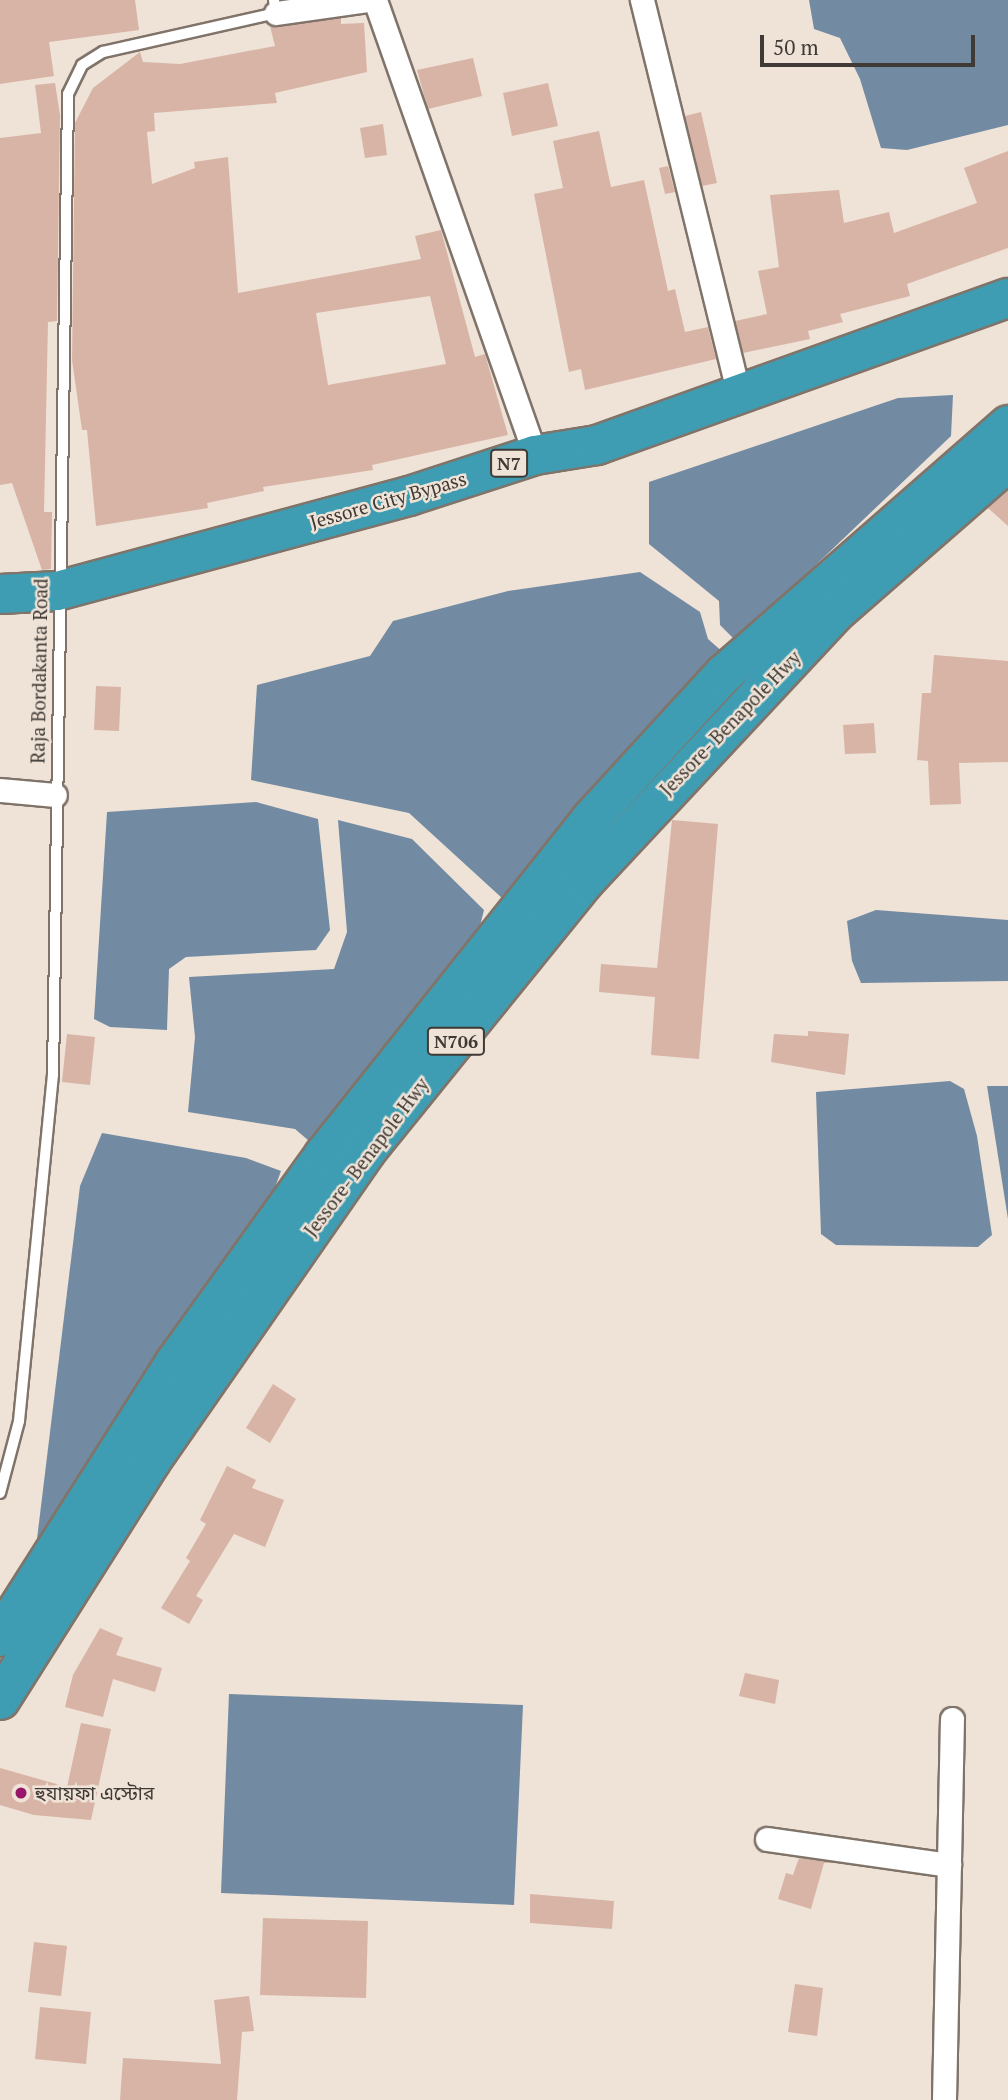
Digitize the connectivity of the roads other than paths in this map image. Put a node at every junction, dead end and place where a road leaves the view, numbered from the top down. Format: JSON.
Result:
{"nodes":[{"id":1,"x":369,"y":0,"type":"edge"},
{"id":2,"x":375,"y":0,"type":"edge"},
{"id":3,"x":642,"y":0,"type":"edge"},
{"id":4,"x":275,"y":7,"type":"edge"},
{"id":5,"x":1008,"y":298,"type":"edge"},
{"id":6,"x":738,"y":394,"type":"junction"},
{"id":7,"x":1008,"y":425,"type":"edge"},
{"id":8,"x":535,"y":455,"type":"junction"},
{"id":9,"x":1008,"y":463,"type":"edge"},
{"id":10,"x":57,"y":591,"type":"junction"},
{"id":11,"x":0,"y":594,"type":"edge"},
{"id":12,"x":0,"y":790,"type":"edge"},
{"id":13,"x":55,"y":795,"type":"junction"},
{"id":14,"x":0,"y":1493,"type":"edge"},
{"id":15,"x":0,"y":1637,"type":"edge"},
{"id":16,"x":0,"y":1700,"type":"edge"},
{"id":17,"x":952,"y":1719,"type":"dead end"},
{"id":18,"x":767,"y":1839,"type":"dead end"},
{"id":19,"x":949,"y":1865,"type":"junction"},
{"id":20,"x":944,"y":2100,"type":"edge"}],
"edges":[{"from":1,"to":4,"type":"street"},
{"from":2,"to":8,"type":"street"},
{"from":3,"to":6,"type":"street"},
{"from":4,"to":10,"type":"lane","name":"Raja Bordakanta Road"},
{"from":5,"to":6,"type":"highway","name":"Jessore City Bypass","number":"N7"},
{"from":6,"to":8,"type":"highway","name":"Jessore City Bypass","number":"N7"},
{"from":7,"to":15,"type":"highway","name":"Jessore- Benapole Hwy","number":"N706"},
{"from":8,"to":10,"type":"highway","name":"Jessore City Bypass","number":"N7"},
{"from":9,"to":16,"type":"highway","name":"Jessore- Benapole Hwy","number":"N706"},
{"from":10,"to":11,"type":"highway","name":"Jessore City Bypass","number":"N7"},
{"from":10,"to":13,"type":"lane","name":"Raja Bordakanta Road"},
{"from":12,"to":13,"type":"street"},
{"from":13,"to":14,"type":"lane","name":"Raja Bordakanta Road"},
{"from":17,"to":19,"type":"street"},
{"from":18,"to":19,"type":"street"},
{"from":19,"to":20,"type":"street"}]}
